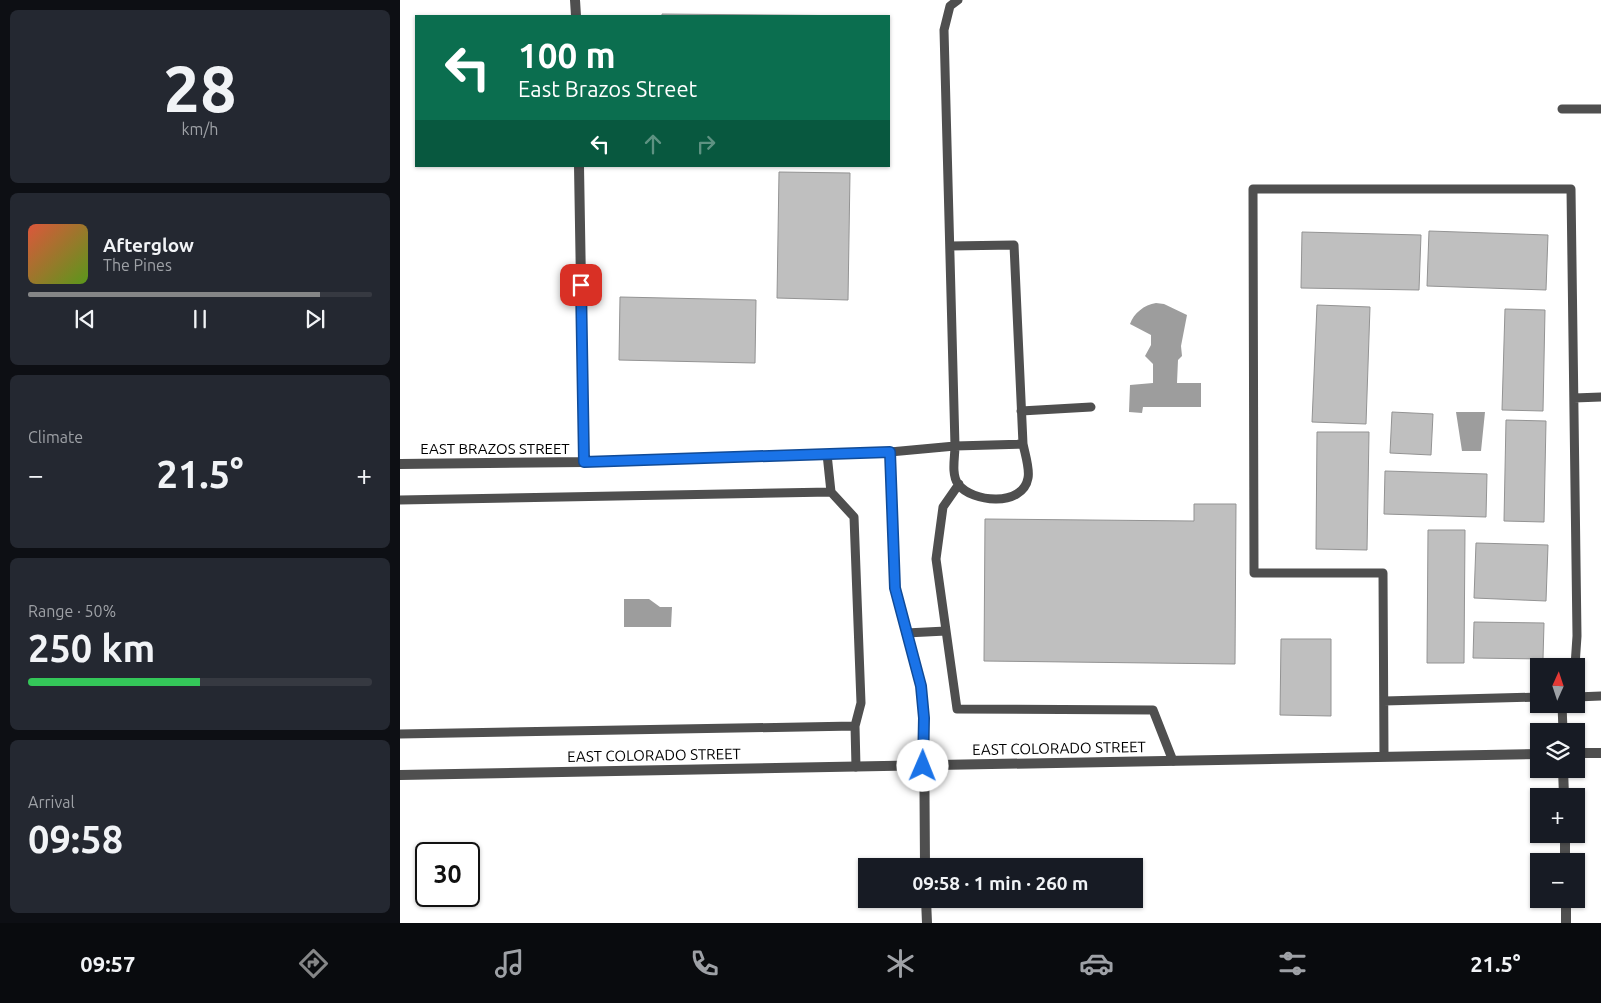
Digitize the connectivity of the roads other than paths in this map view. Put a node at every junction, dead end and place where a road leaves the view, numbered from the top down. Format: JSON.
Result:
{"nodes":[{"id":1,"x":575,"y":0,"type":"edge"},
{"id":2,"x":958,"y":0,"type":"edge"},
{"id":3,"x":576,"y":15,"type":"edge"},
{"id":4,"x":1562,"y":109,"type":"dead end"},
{"id":5,"x":1601,"y":109,"type":"edge"},
{"id":6,"x":579,"y":167,"type":"edge"},
{"id":7,"x":950,"y":246,"type":"junction"},
{"id":8,"x":1601,"y":397,"type":"edge"},
{"id":9,"x":1574,"y":398,"type":"junction"},
{"id":10,"x":1091,"y":407,"type":"dead end"},
{"id":11,"x":1021,"y":411,"type":"junction"},
{"id":12,"x":1023,"y":444,"type":"junction"},
{"id":13,"x":955,"y":446,"type":"junction"},
{"id":14,"x":890,"y":452,"type":"junction"},
{"id":15,"x":827,"y":454,"type":"junction"},
{"id":16,"x":584,"y":462,"type":"junction"},
{"id":17,"x":400,"y":464,"type":"edge"},
{"id":18,"x":959,"y":484,"type":"junction"},
{"id":19,"x":831,"y":492,"type":"junction"},
{"id":20,"x":400,"y":500,"type":"edge"},
{"id":21,"x":946,"y":631,"type":"junction"},
{"id":22,"x":906,"y":633,"type":"junction"},
{"id":23,"x":1576,"y":658,"type":"edge"},
{"id":24,"x":1601,"y":696,"type":"edge"},
{"id":25,"x":1530,"y":697,"type":"edge"},
{"id":26,"x":1585,"y":697,"type":"edge"},
{"id":27,"x":1384,"y":701,"type":"junction"},
{"id":28,"x":855,"y":726,"type":"junction"},
{"id":29,"x":400,"y":734,"type":"edge"},
{"id":30,"x":1585,"y":753,"type":"edge"},
{"id":31,"x":1601,"y":753,"type":"edge"},
{"id":32,"x":1530,"y":754,"type":"edge"},
{"id":33,"x":1384,"y":756,"type":"junction"},
{"id":34,"x":1172,"y":761,"type":"junction"},
{"id":35,"x":923,"y":766,"type":"junction"},
{"id":36,"x":856,"y":767,"type":"junction"},
{"id":37,"x":400,"y":775,"type":"edge"},
{"id":38,"x":926,"y":858,"type":"edge"},
{"id":39,"x":926,"y":908,"type":"edge"},
{"id":40,"x":1566,"y":908,"type":"edge"},
{"id":41,"x":927,"y":923,"type":"edge"},
{"id":42,"x":1566,"y":923,"type":"edge"}],
"edges":[{"from":1,"to":3,"type":"street"},
{"from":2,"to":7,"type":"lane"},
{"from":4,"to":5,"type":"lane"},
{"from":6,"to":16,"type":"street"},
{"from":7,"to":11,"type":"lane"},
{"from":7,"to":13,"type":"lane"},
{"from":8,"to":9,"type":"lane"},
{"from":9,"to":23,"type":"lane"},
{"from":9,"to":27,"type":"lane"},
{"from":10,"to":11,"type":"lane"},
{"from":11,"to":12,"type":"lane"},
{"from":12,"to":13,"type":"lane"},
{"from":12,"to":18,"type":"lane"},
{"from":13,"to":14,"type":"lane"},
{"from":13,"to":18,"type":"lane"},
{"from":14,"to":15,"type":"street","name":"EAST BRAZOS STREET"},
{"from":14,"to":22,"type":"street"},
{"from":15,"to":16,"type":"street","name":"EAST BRAZOS STREET"},
{"from":15,"to":19,"type":"lane"},
{"from":16,"to":17,"type":"street","name":"EAST BRAZOS STREET"},
{"from":18,"to":21,"type":"lane"},
{"from":19,"to":20,"type":"lane"},
{"from":19,"to":28,"type":"lane"},
{"from":21,"to":22,"type":"lane"},
{"from":21,"to":34,"type":"lane"},
{"from":22,"to":35,"type":"street"},
{"from":24,"to":26,"type":"lane"},
{"from":25,"to":27,"type":"lane"},
{"from":27,"to":33,"type":"lane"},
{"from":28,"to":29,"type":"lane"},
{"from":28,"to":36,"type":"lane"},
{"from":30,"to":31,"type":"street"},
{"from":32,"to":33,"type":"street","name":"EAST COLORADO STREET"},
{"from":33,"to":34,"type":"street","name":"EAST COLORADO STREET"},
{"from":34,"to":35,"type":"street","name":"EAST COLORADO STREET"},
{"from":35,"to":36,"type":"street","name":"EAST COLORADO STREET"},
{"from":35,"to":38,"type":"street"},
{"from":36,"to":37,"type":"street","name":"EAST COLORADO STREET"},
{"from":39,"to":41,"type":"street"},
{"from":40,"to":42,"type":"street"}]}
